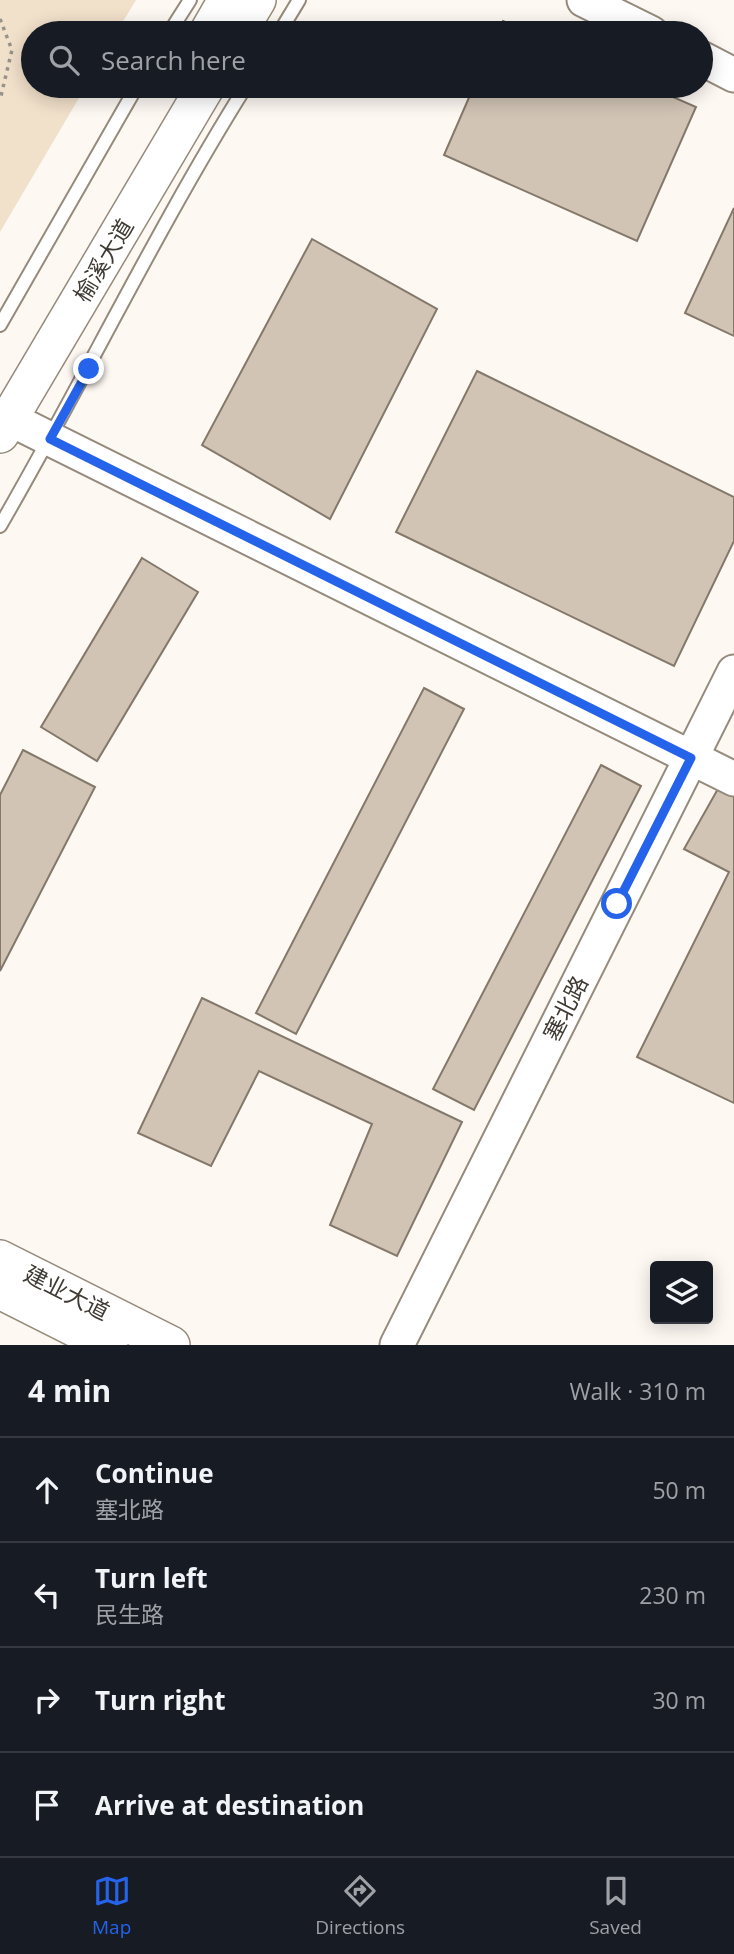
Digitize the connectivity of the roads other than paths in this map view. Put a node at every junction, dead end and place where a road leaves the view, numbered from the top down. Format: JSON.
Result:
{"nodes":[{"id":1,"x":190,"y":0,"type":"edge"},
{"id":2,"x":228,"y":0,"type":"edge"},
{"id":3,"x":257,"y":0,"type":"edge"},
{"id":4,"x":299,"y":0,"type":"edge"},
{"id":5,"x":584,"y":0,"type":"edge"},
{"id":6,"x":177,"y":21,"type":"edge"},
{"id":7,"x":215,"y":21,"type":"edge"},
{"id":8,"x":244,"y":21,"type":"edge"},
{"id":9,"x":286,"y":21,"type":"edge"},
{"id":10,"x":626,"y":21,"type":"edge"},
{"id":11,"x":713,"y":64,"type":"edge"},
{"id":12,"x":734,"y":75,"type":"edge"},
{"id":13,"x":130,"y":98,"type":"edge"},
{"id":14,"x":172,"y":98,"type":"edge"},
{"id":15,"x":199,"y":98,"type":"edge"},
{"id":16,"x":238,"y":98,"type":"edge"},
{"id":17,"x":0,"y":325,"type":"edge"},
{"id":18,"x":2,"y":415,"type":"edge"},
{"id":19,"x":50,"y":439,"type":"junction"},
{"id":20,"x":0,"y":526,"type":"edge"},
{"id":21,"x":734,"y":671,"type":"edge"},
{"id":22,"x":691,"y":758,"type":"junction"},
{"id":23,"x":734,"y":779,"type":"edge"},
{"id":24,"x":0,"y":1259,"type":"edge"},
{"id":25,"x":0,"y":1290,"type":"edge"},
{"id":26,"x":110,"y":1345,"type":"edge"},
{"id":27,"x":171,"y":1345,"type":"edge"},
{"id":28,"x":397,"y":1345,"type":"edge"}],
"edges":[{"from":1,"to":6,"type":"lane"},
{"from":2,"to":7,"type":"main road"},
{"from":3,"to":8,"type":"main road"},
{"from":4,"to":9,"type":"lane"},
{"from":5,"to":10,"type":"street"},
{"from":11,"to":12,"type":"street"},
{"from":13,"to":17,"type":"lane"},
{"from":14,"to":18,"type":"main road","name":"榆溪大道"},
{"from":15,"to":18,"type":"main road","name":"榆溪大道"},
{"from":16,"to":19,"type":"lane"},
{"from":18,"to":19,"type":"street"},
{"from":19,"to":20,"type":"lane"},
{"from":19,"to":22,"type":"street"},
{"from":21,"to":22,"type":"street","name":"塞北路"},
{"from":22,"to":23,"type":"street"},
{"from":22,"to":28,"type":"street","name":"塞北路"},
{"from":24,"to":27,"type":"main road","name":"建业大道"},
{"from":25,"to":26,"type":"main road","name":"建业大道"}]}
